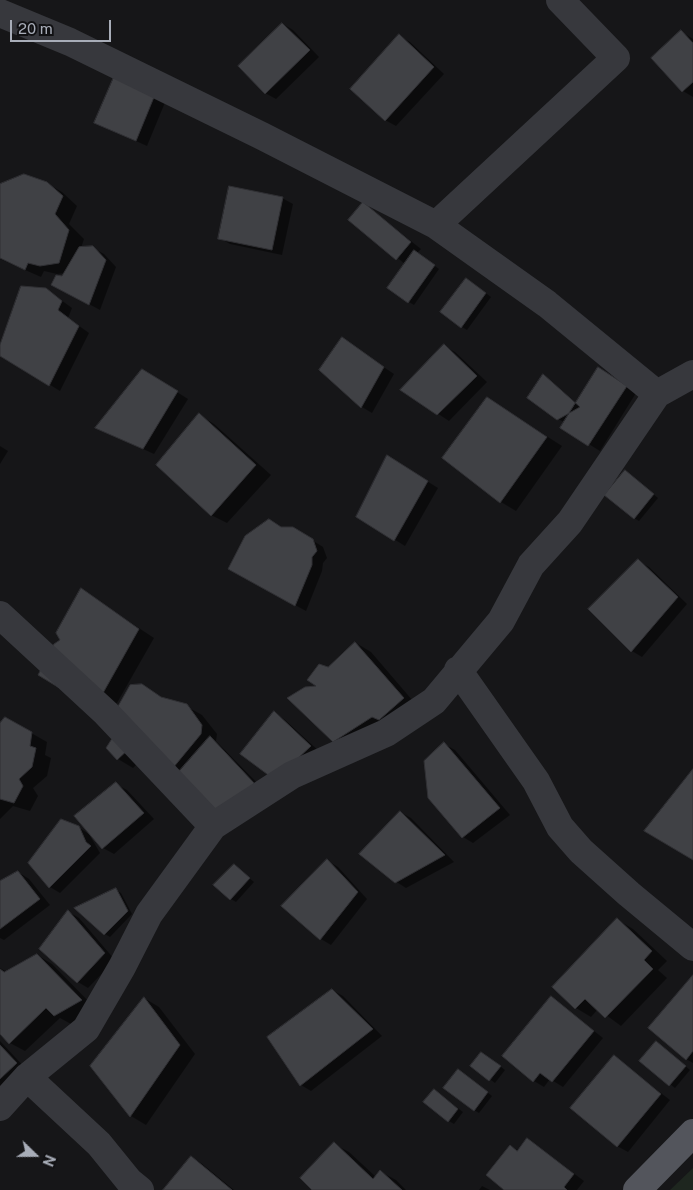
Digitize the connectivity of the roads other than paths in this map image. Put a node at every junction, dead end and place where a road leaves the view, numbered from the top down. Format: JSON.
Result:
{"nodes":[{"id":1,"x":560,"y":0,"type":"edge"},
{"id":2,"x":0,"y":12,"type":"edge"},
{"id":3,"x":436,"y":225,"type":"junction"},
{"id":4,"x":693,"y":374,"type":"edge"},
{"id":5,"x":657,"y":394,"type":"junction"},
{"id":6,"x":0,"y":614,"type":"edge"},
{"id":7,"x":458,"y":670,"type":"junction"},
{"id":8,"x":213,"y":826,"type":"junction"},
{"id":9,"x":693,"y":947,"type":"edge"},
{"id":10,"x":27,"y":1077,"type":"junction"},
{"id":11,"x":0,"y":1107,"type":"edge"},
{"id":12,"x":693,"y":1133,"type":"edge"},
{"id":13,"x":140,"y":1190,"type":"edge"},
{"id":14,"x":637,"y":1190,"type":"edge"}],
"edges":[{"from":1,"to":3,"type":"street"},
{"from":2,"to":3,"type":"street"},
{"from":3,"to":5,"type":"street"},
{"from":4,"to":5,"type":"street"},
{"from":5,"to":7,"type":"street"},
{"from":6,"to":8,"type":"street"},
{"from":7,"to":8,"type":"street"},
{"from":7,"to":9,"type":"street"},
{"from":8,"to":10,"type":"street"},
{"from":10,"to":11,"type":"street"},
{"from":10,"to":13,"type":"street"},
{"from":12,"to":14,"type":"main road"}]}
